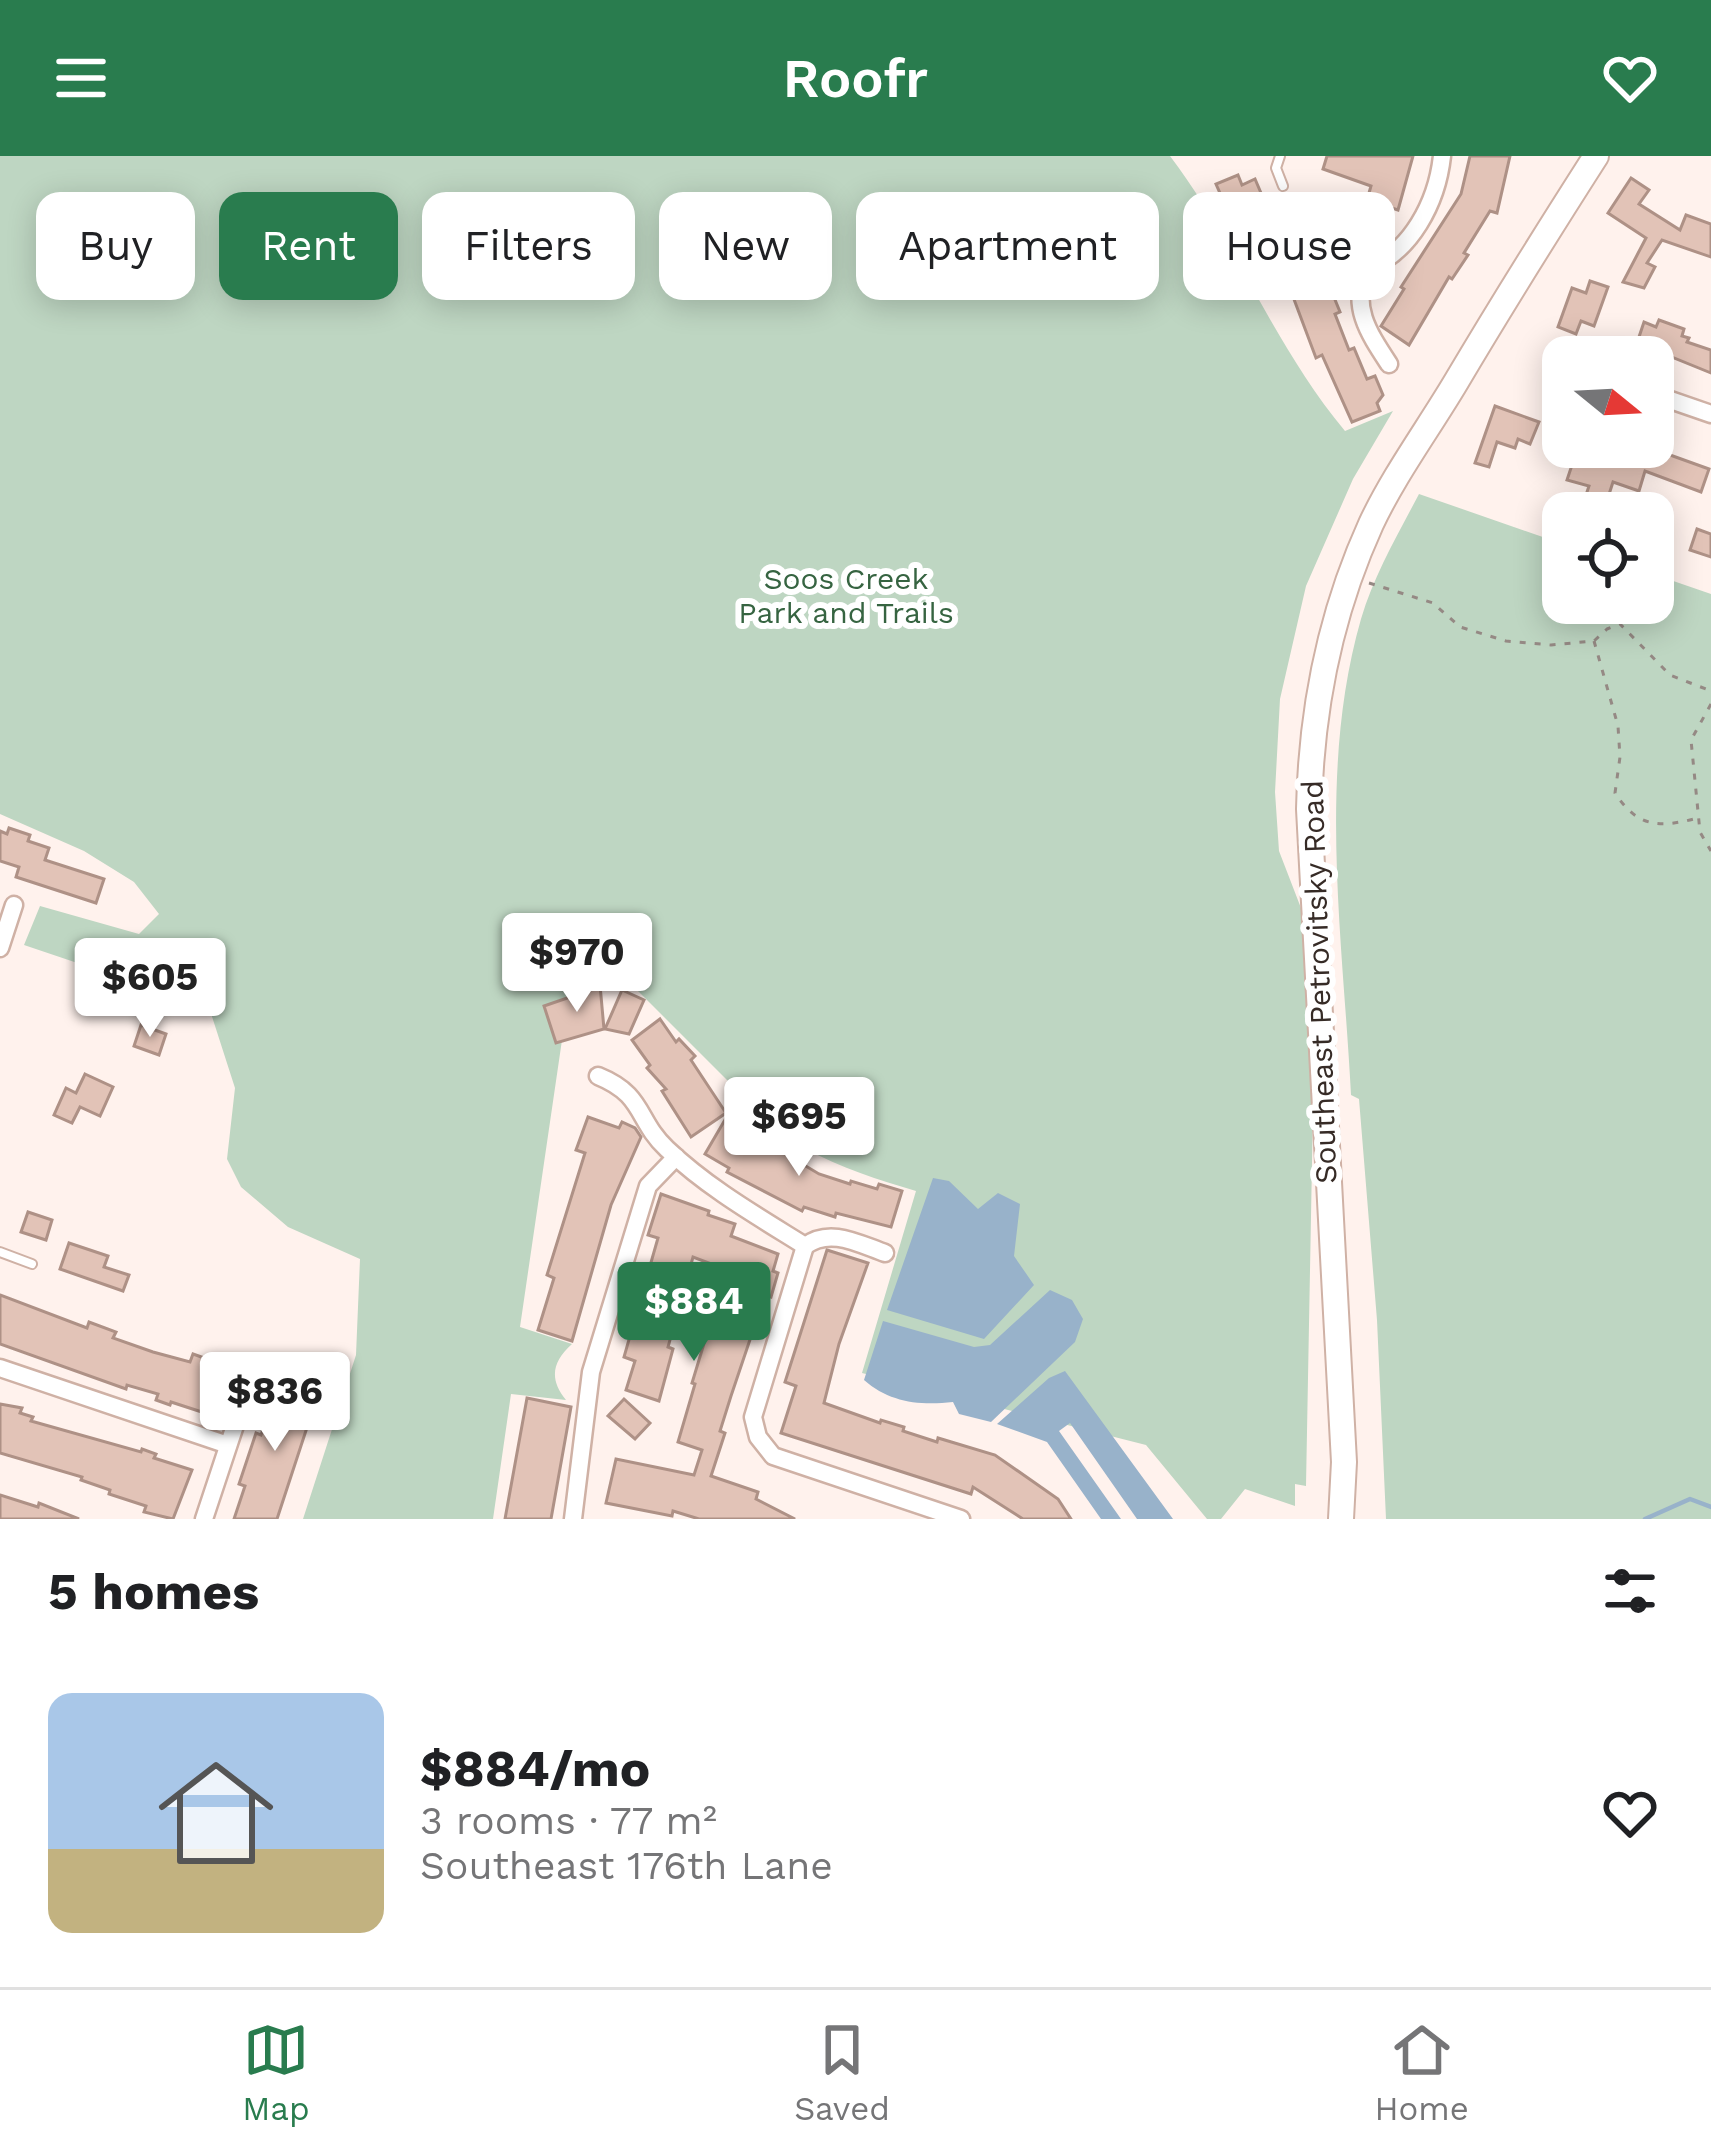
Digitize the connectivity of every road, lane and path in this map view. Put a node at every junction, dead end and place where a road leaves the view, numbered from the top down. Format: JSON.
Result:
{"nodes":[{"id":1,"x":1280,"y":156,"type":"edge"},
{"id":2,"x":1442,"y":156,"type":"edge"},
{"id":3,"x":1596,"y":156,"type":"edge"},
{"id":4,"x":1283,"y":187,"type":"dead end"},
{"id":5,"x":1389,"y":364,"type":"dead end"},
{"id":6,"x":1674,"y":401,"type":"edge"},
{"id":7,"x":1711,"y":414,"type":"edge"},
{"id":8,"x":1350,"y":576,"type":"junction"},
{"id":9,"x":1594,"y":640,"type":"junction"},
{"id":10,"x":1711,"y":692,"type":"edge"},
{"id":11,"x":1711,"y":704,"type":"edge"},
{"id":12,"x":1698,"y":818,"type":"junction"},
{"id":13,"x":1711,"y":851,"type":"edge"},
{"id":14,"x":14,"y":905,"type":"dead end"},
{"id":15,"x":0,"y":948,"type":"edge"},
{"id":16,"x":598,"y":1076,"type":"dead end"},
{"id":17,"x":676,"y":1157,"type":"junction"},
{"id":18,"x":805,"y":1246,"type":"junction"},
{"id":19,"x":0,"y":1252,"type":"edge"},
{"id":20,"x":885,"y":1253,"type":"dead end"},
{"id":21,"x":32,"y":1264,"type":"dead end"},
{"id":22,"x":0,"y":1368,"type":"edge"},
{"id":23,"x":254,"y":1368,"type":"dead end"},
{"id":24,"x":228,"y":1445,"type":"junction"},
{"id":25,"x":204,"y":1519,"type":"edge"},
{"id":26,"x":573,"y":1519,"type":"edge"},
{"id":27,"x":961,"y":1519,"type":"edge"},
{"id":28,"x":1341,"y":1519,"type":"edge"}],
"edges":[{"from":1,"to":4,"type":"lane"},
{"from":2,"to":5,"type":"street"},
{"from":3,"to":8,"type":"main road","name":"Southeast Petrovitsky Road"},
{"from":6,"to":7,"type":"street"},
{"from":8,"to":9,"type":"path"},
{"from":8,"to":28,"type":"main road","name":"Southeast Petrovitsky Road"},
{"from":9,"to":10,"type":"path"},
{"from":9,"to":12,"type":"path"},
{"from":11,"to":12,"type":"path"},
{"from":12,"to":13,"type":"path"},
{"from":14,"to":15,"type":"street"},
{"from":16,"to":17,"type":"street"},
{"from":17,"to":18,"type":"street"},
{"from":17,"to":26,"type":"street"},
{"from":18,"to":20,"type":"street"},
{"from":18,"to":27,"type":"street"},
{"from":19,"to":21,"type":"lane"},
{"from":22,"to":24,"type":"street"},
{"from":23,"to":24,"type":"street"},
{"from":24,"to":25,"type":"street"}]}
